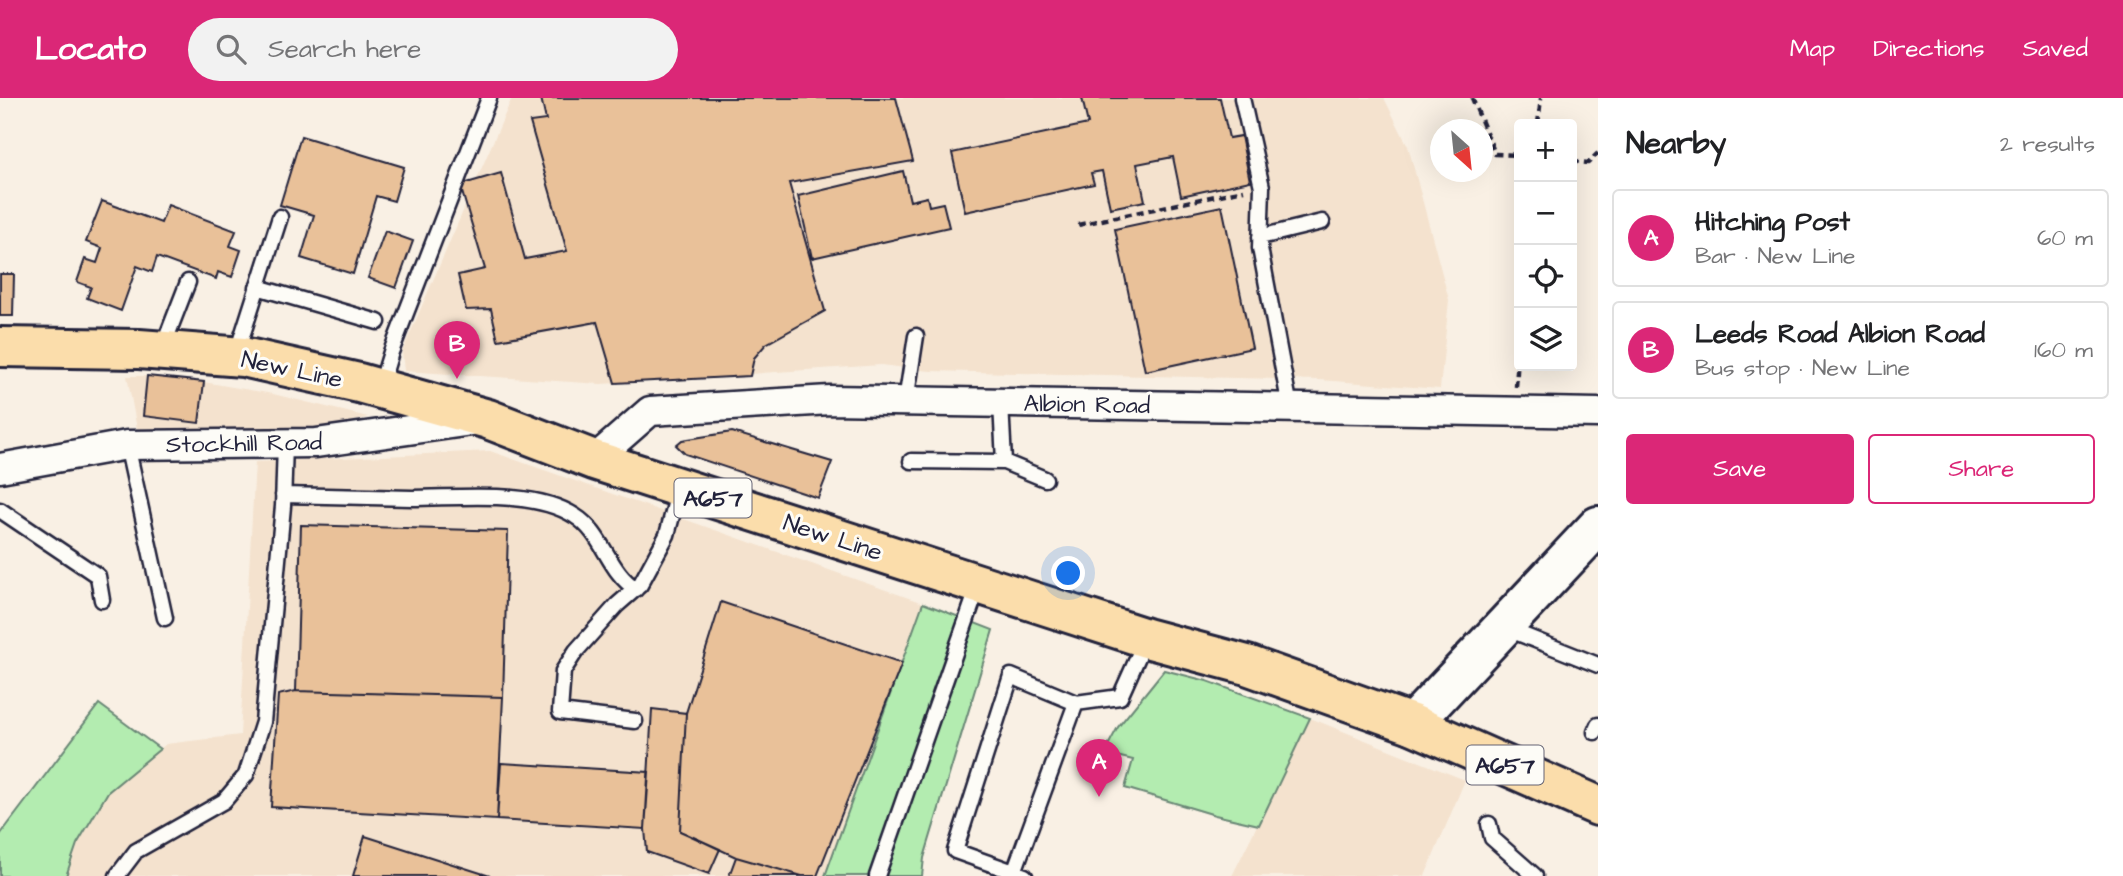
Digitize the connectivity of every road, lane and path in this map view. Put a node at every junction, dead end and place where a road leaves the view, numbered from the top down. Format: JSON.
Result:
{"nodes":[{"id":1,"x":489,"y":98,"type":"edge"},
{"id":2,"x":1242,"y":98,"type":"edge"},
{"id":3,"x":1472,"y":98,"type":"edge"},
{"id":4,"x":1541,"y":98,"type":"edge"},
{"id":5,"x":1539,"y":119,"type":"edge"},
{"id":6,"x":1598,"y":153,"type":"edge"},
{"id":7,"x":1514,"y":155,"type":"edge"},
{"id":8,"x":1577,"y":162,"type":"edge"},
{"id":9,"x":1262,"y":187,"type":"junction"},
{"id":10,"x":280,"y":216,"type":"dead end"},
{"id":11,"x":1322,"y":222,"type":"dead end"},
{"id":12,"x":1078,"y":225,"type":"dead end"},
{"id":13,"x":1260,"y":237,"type":"junction"},
{"id":14,"x":188,"y":282,"type":"dead end"},
{"id":15,"x":257,"y":288,"type":"junction"},
{"id":16,"x":378,"y":322,"type":"dead end"},
{"id":17,"x":916,"y":336,"type":"dead end"},
{"id":18,"x":0,"y":347,"type":"edge"},
{"id":19,"x":162,"y":351,"type":"junction"},
{"id":20,"x":235,"y":357,"type":"junction"},
{"id":21,"x":1517,"y":371,"type":"edge"},
{"id":22,"x":380,"y":389,"type":"junction"},
{"id":23,"x":1515,"y":395,"type":"dead end"},
{"id":24,"x":906,"y":401,"type":"junction"},
{"id":25,"x":1001,"y":403,"type":"junction"},
{"id":26,"x":1290,"y":407,"type":"junction"},
{"id":27,"x":1598,"y":413,"type":"edge"},
{"id":28,"x":488,"y":419,"type":"junction"},
{"id":29,"x":285,"y":443,"type":"junction"},
{"id":30,"x":127,"y":445,"type":"junction"},
{"id":31,"x":594,"y":460,"type":"junction"},
{"id":32,"x":911,"y":461,"type":"dead end"},
{"id":33,"x":1004,"y":462,"type":"junction"},
{"id":34,"x":0,"y":468,"type":"edge"},
{"id":35,"x":1045,"y":480,"type":"dead end"},
{"id":36,"x":679,"y":487,"type":"junction"},
{"id":37,"x":283,"y":495,"type":"junction"},
{"id":38,"x":0,"y":510,"type":"edge"},
{"id":39,"x":1598,"y":526,"type":"edge"},
{"id":40,"x":979,"y":584,"type":"junction"},
{"id":41,"x":636,"y":589,"type":"junction"},
{"id":42,"x":102,"y":600,"type":"dead end"},
{"id":43,"x":165,"y":618,"type":"dead end"},
{"id":44,"x":1503,"y":627,"type":"junction"},
{"id":45,"x":1146,"y":638,"type":"junction"},
{"id":46,"x":1598,"y":664,"type":"edge"},
{"id":47,"x":1076,"y":703,"type":"junction"},
{"id":48,"x":635,"y":721,"type":"dead end"},
{"id":49,"x":1412,"y":724,"type":"junction"},
{"id":50,"x":1598,"y":806,"type":"edge"},
{"id":51,"x":1489,"y":824,"type":"dead end"},
{"id":52,"x":1019,"y":874,"type":"edge"},
{"id":53,"x":117,"y":876,"type":"edge"},
{"id":54,"x":877,"y":876,"type":"edge"},
{"id":55,"x":1535,"y":876,"type":"edge"}],
"edges":[{"from":1,"to":22,"type":"lane"},
{"from":2,"to":9,"type":"lane"},
{"from":3,"to":7,"type":"path"},
{"from":4,"to":5,"type":"path"},
{"from":6,"to":8,"type":"path"},
{"from":9,"to":12,"type":"path"},
{"from":9,"to":13,"type":"lane"},
{"from":10,"to":15,"type":"lane"},
{"from":11,"to":13,"type":"lane"},
{"from":13,"to":26,"type":"lane"},
{"from":14,"to":19,"type":"lane"},
{"from":15,"to":16,"type":"lane"},
{"from":15,"to":20,"type":"lane"},
{"from":17,"to":24,"type":"lane"},
{"from":18,"to":19,"type":"main road","name":"New Line","number":"A657"},
{"from":19,"to":20,"type":"main road","name":"New Line","number":"A657"},
{"from":20,"to":22,"type":"main road","name":"New Line","number":"A657"},
{"from":21,"to":23,"type":"path"},
{"from":22,"to":28,"type":"main road","name":"New Line","number":"A657"},
{"from":24,"to":25,"type":"street","name":"Albion Road"},
{"from":24,"to":31,"type":"street","name":"Albion Road"},
{"from":25,"to":26,"type":"street","name":"Albion Road"},
{"from":25,"to":33,"type":"lane"},
{"from":26,"to":27,"type":"street","name":"Albion Road"},
{"from":28,"to":29,"type":"street","name":"Stockhill Road"},
{"from":28,"to":31,"type":"main road","name":"New Line","number":"A657"},
{"from":29,"to":30,"type":"street","name":"Stockhill Road"},
{"from":29,"to":37,"type":"lane"},
{"from":30,"to":34,"type":"street","name":"Stockhill Road"},
{"from":30,"to":43,"type":"lane"},
{"from":31,"to":36,"type":"main road","name":"New Line","number":"A657"},
{"from":32,"to":33,"type":"lane"},
{"from":33,"to":35,"type":"lane"},
{"from":36,"to":40,"type":"main road","name":"New Line","number":"A657"},
{"from":36,"to":41,"type":"lane"},
{"from":37,"to":41,"type":"lane"},
{"from":37,"to":53,"type":"lane"},
{"from":38,"to":42,"type":"lane"},
{"from":39,"to":44,"type":"street"},
{"from":40,"to":45,"type":"main road","name":"New Line","number":"A657"},
{"from":40,"to":54,"type":"lane"},
{"from":41,"to":48,"type":"lane"},
{"from":44,"to":46,"type":"lane"},
{"from":44,"to":49,"type":"street"},
{"from":45,"to":47,"type":"lane"},
{"from":45,"to":49,"type":"main road","name":"New Line","number":"A657"},
{"from":47,"to":52,"type":"lane"},
{"from":47,"to":52,"type":"lane"},
{"from":49,"to":50,"type":"main road","number":"A657"},
{"from":51,"to":55,"type":"lane"}]}
